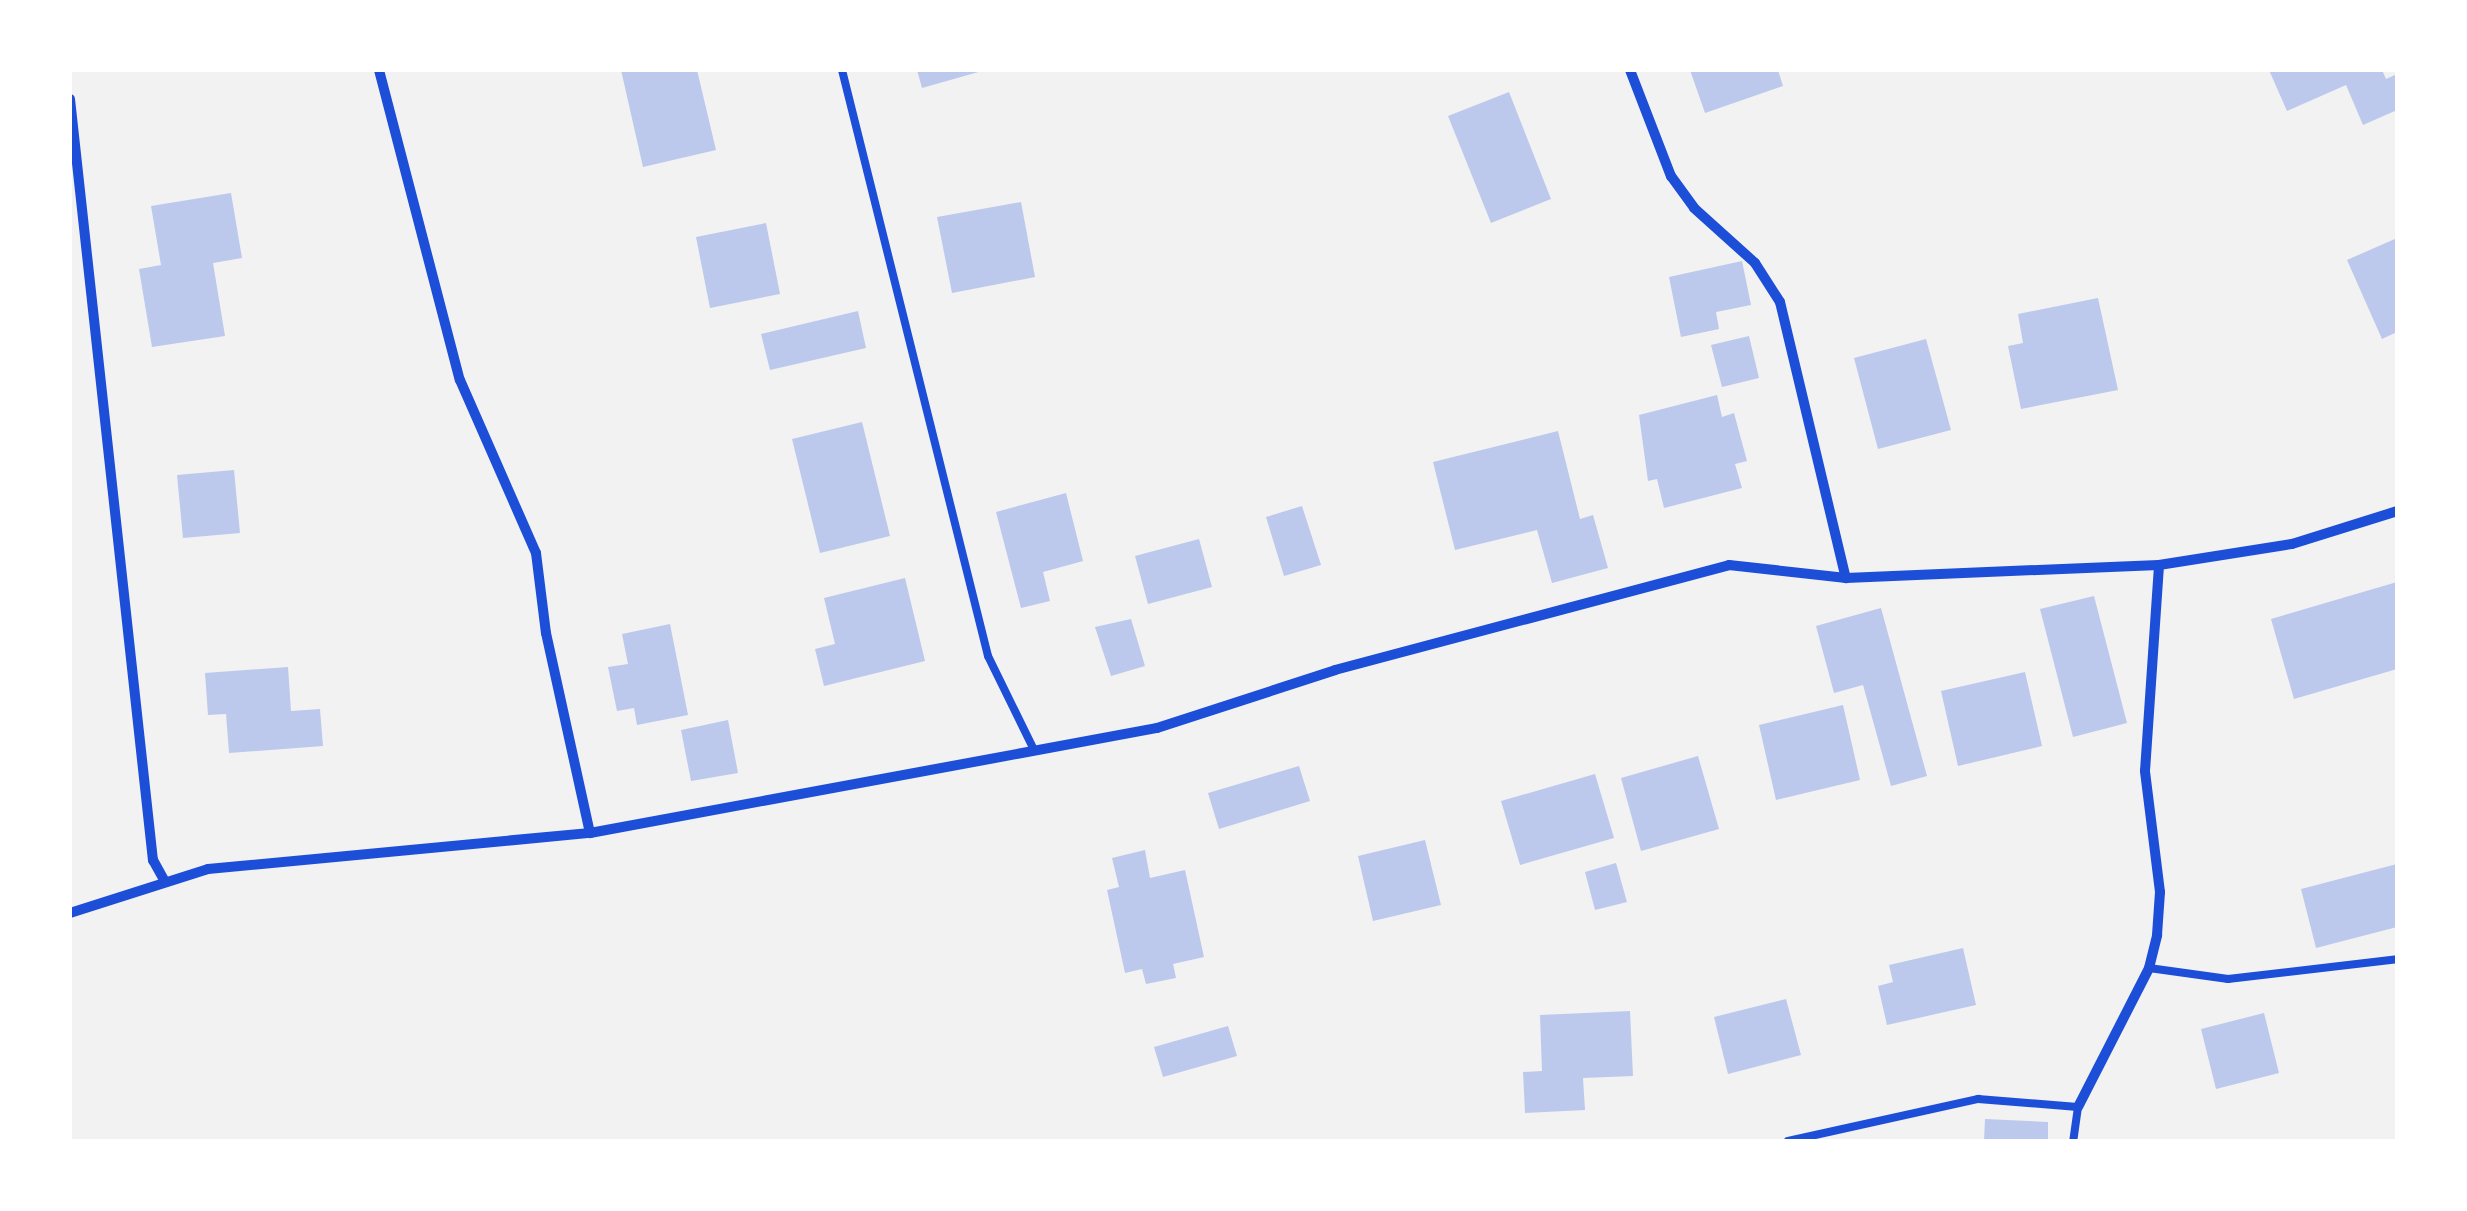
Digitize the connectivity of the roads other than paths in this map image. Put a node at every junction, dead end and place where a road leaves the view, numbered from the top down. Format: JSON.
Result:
{"nodes":[{"id":1,"x":380,"y":70,"type":"edge"},
{"id":2,"x":842,"y":70,"type":"edge"},
{"id":3,"x":1630,"y":70,"type":"edge"},
{"id":4,"x":70,"y":99,"type":"edge"},
{"id":5,"x":2397,"y":511,"type":"edge"},
{"id":6,"x":2159,"y":565,"type":"junction"},
{"id":7,"x":1846,"y":578,"type":"junction"},
{"id":8,"x":1034,"y":750,"type":"junction"},
{"id":9,"x":590,"y":833,"type":"junction"},
{"id":10,"x":164,"y":880,"type":"junction"},
{"id":11,"x":70,"y":913,"type":"edge"},
{"id":12,"x":2397,"y":960,"type":"edge"},
{"id":13,"x":2148,"y":968,"type":"junction"},
{"id":14,"x":2078,"y":1107,"type":"junction"},
{"id":15,"x":1788,"y":1141,"type":"edge"},
{"id":16,"x":2073,"y":1141,"type":"edge"}],
"edges":[{"from":1,"to":9,"type":"street"},
{"from":2,"to":8,"type":"lane"},
{"from":3,"to":7,"type":"street"},
{"from":4,"to":10,"type":"street"},
{"from":5,"to":6,"type":"street"},
{"from":6,"to":7,"type":"street"},
{"from":6,"to":13,"type":"street"},
{"from":7,"to":8,"type":"street"},
{"from":8,"to":9,"type":"street"},
{"from":9,"to":10,"type":"street"},
{"from":10,"to":11,"type":"street"},
{"from":12,"to":13,"type":"lane"},
{"from":13,"to":14,"type":"street"},
{"from":14,"to":15,"type":"lane"},
{"from":14,"to":16,"type":"lane"}]}
